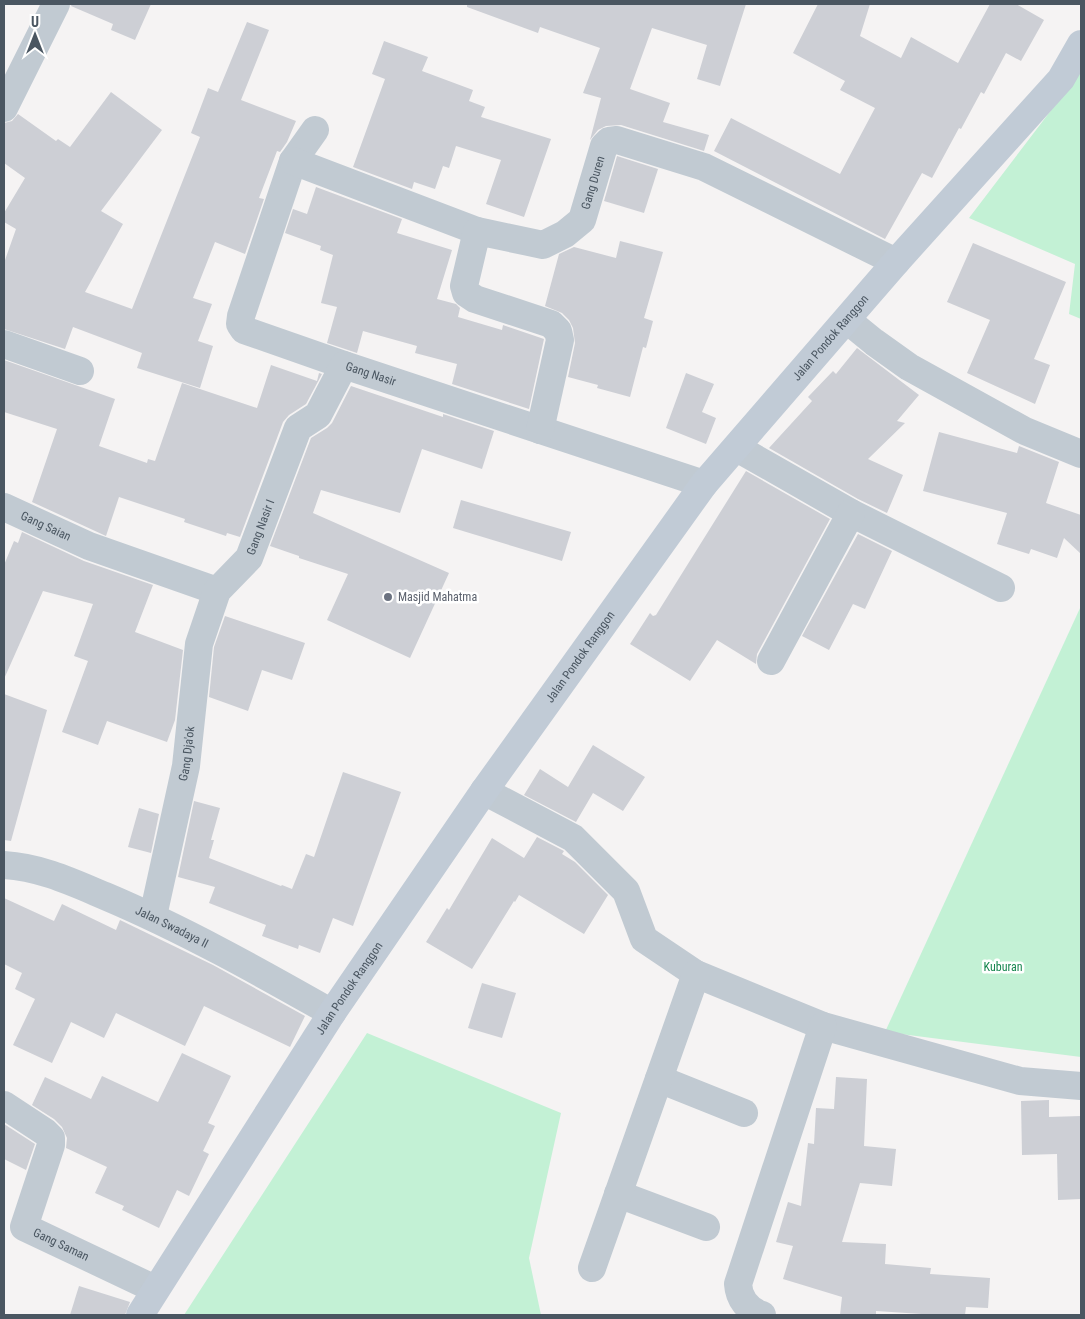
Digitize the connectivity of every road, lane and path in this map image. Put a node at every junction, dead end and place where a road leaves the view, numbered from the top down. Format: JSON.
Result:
{"nodes":[{"id":1,"x":56,"y":4,"type":"edge"},
{"id":2,"x":1081,"y":44,"type":"edge"},
{"id":3,"x":4,"y":108,"type":"edge"},
{"id":4,"x":315,"y":130,"type":"dead end"},
{"id":5,"x":293,"y":161,"type":"junction"},
{"id":6,"x":477,"y":231,"type":"junction"},
{"id":7,"x":896,"y":262,"type":"junction"},
{"id":8,"x":847,"y":320,"type":"junction"},
{"id":9,"x":4,"y":344,"type":"edge"},
{"id":10,"x":344,"y":365,"type":"junction"},
{"id":11,"x":80,"y":371,"type":"dead end"},
{"id":12,"x":540,"y":430,"type":"junction"},
{"id":13,"x":737,"y":448,"type":"junction"},
{"id":14,"x":1081,"y":454,"type":"edge"},
{"id":15,"x":704,"y":484,"type":"junction"},
{"id":16,"x":4,"y":507,"type":"edge"},
{"id":17,"x":851,"y":513,"type":"junction"},
{"id":18,"x":1000,"y":588,"type":"dead end"},
{"id":19,"x":217,"y":591,"type":"junction"},
{"id":20,"x":771,"y":661,"type":"dead end"},
{"id":21,"x":484,"y":791,"type":"junction"},
{"id":22,"x":4,"y":865,"type":"edge"},
{"id":23,"x":153,"y":916,"type":"junction"},
{"id":24,"x":696,"y":974,"type":"junction"},
{"id":25,"x":332,"y":1012,"type":"junction"},
{"id":26,"x":823,"y":1026,"type":"junction"},
{"id":27,"x":659,"y":1079,"type":"junction"},
{"id":28,"x":1081,"y":1086,"type":"edge"},
{"id":29,"x":4,"y":1105,"type":"edge"},
{"id":30,"x":744,"y":1113,"type":"dead end"},
{"id":31,"x":618,"y":1194,"type":"junction"},
{"id":32,"x":14,"y":1224,"type":"edge"},
{"id":33,"x":706,"y":1228,"type":"dead end"},
{"id":34,"x":592,"y":1268,"type":"dead end"},
{"id":35,"x":155,"y":1289,"type":"junction"},
{"id":36,"x":140,"y":1315,"type":"edge"},
{"id":37,"x":762,"y":1315,"type":"edge"}],
"edges":[{"from":1,"to":3,"type":"street"},
{"from":2,"to":7,"type":"street","name":"Jalan Pondok Ranggon"},
{"from":4,"to":5,"type":"street","name":"Gang Nasir"},
{"from":5,"to":6,"type":"street","name":"Gang Duren"},
{"from":5,"to":10,"type":"street","name":"Gang Nasir"},
{"from":6,"to":7,"type":"street","name":"Gang Duren"},
{"from":6,"to":12,"type":"street"},
{"from":7,"to":8,"type":"street","name":"Jalan Pondok Ranggon"},
{"from":8,"to":13,"type":"street","name":"Jalan Pondok Ranggon"},
{"from":8,"to":14,"type":"street"},
{"from":9,"to":11,"type":"street"},
{"from":10,"to":12,"type":"street","name":"Gang Nasir"},
{"from":10,"to":19,"type":"street","name":"Gang Nasir I"},
{"from":12,"to":15,"type":"street","name":"Gang Nasir"},
{"from":13,"to":15,"type":"street","name":"Jalan Pondok Ranggon"},
{"from":13,"to":17,"type":"street"},
{"from":15,"to":21,"type":"street","name":"Jalan Pondok Ranggon"},
{"from":16,"to":19,"type":"street","name":"Gang Saian"},
{"from":17,"to":18,"type":"street"},
{"from":17,"to":20,"type":"street"},
{"from":19,"to":23,"type":"street","name":"Gang Dja'ok"},
{"from":21,"to":24,"type":"street"},
{"from":21,"to":25,"type":"street","name":"Jalan Pondok Ranggon"},
{"from":22,"to":23,"type":"street","name":"Jalan Swadaya II"},
{"from":23,"to":25,"type":"street","name":"Jalan Swadaya II"},
{"from":24,"to":26,"type":"street"},
{"from":24,"to":27,"type":"street"},
{"from":25,"to":35,"type":"street","name":"Jalan Pondok Ranggon"},
{"from":26,"to":28,"type":"street"},
{"from":26,"to":37,"type":"street"},
{"from":27,"to":30,"type":"street"},
{"from":27,"to":31,"type":"street"},
{"from":29,"to":32,"type":"street","name":"Gang Saman"},
{"from":31,"to":33,"type":"street"},
{"from":31,"to":34,"type":"street"},
{"from":32,"to":35,"type":"street","name":"Gang Saman"},
{"from":35,"to":36,"type":"street","name":"Jalan Pondok Ranggon"}]}
